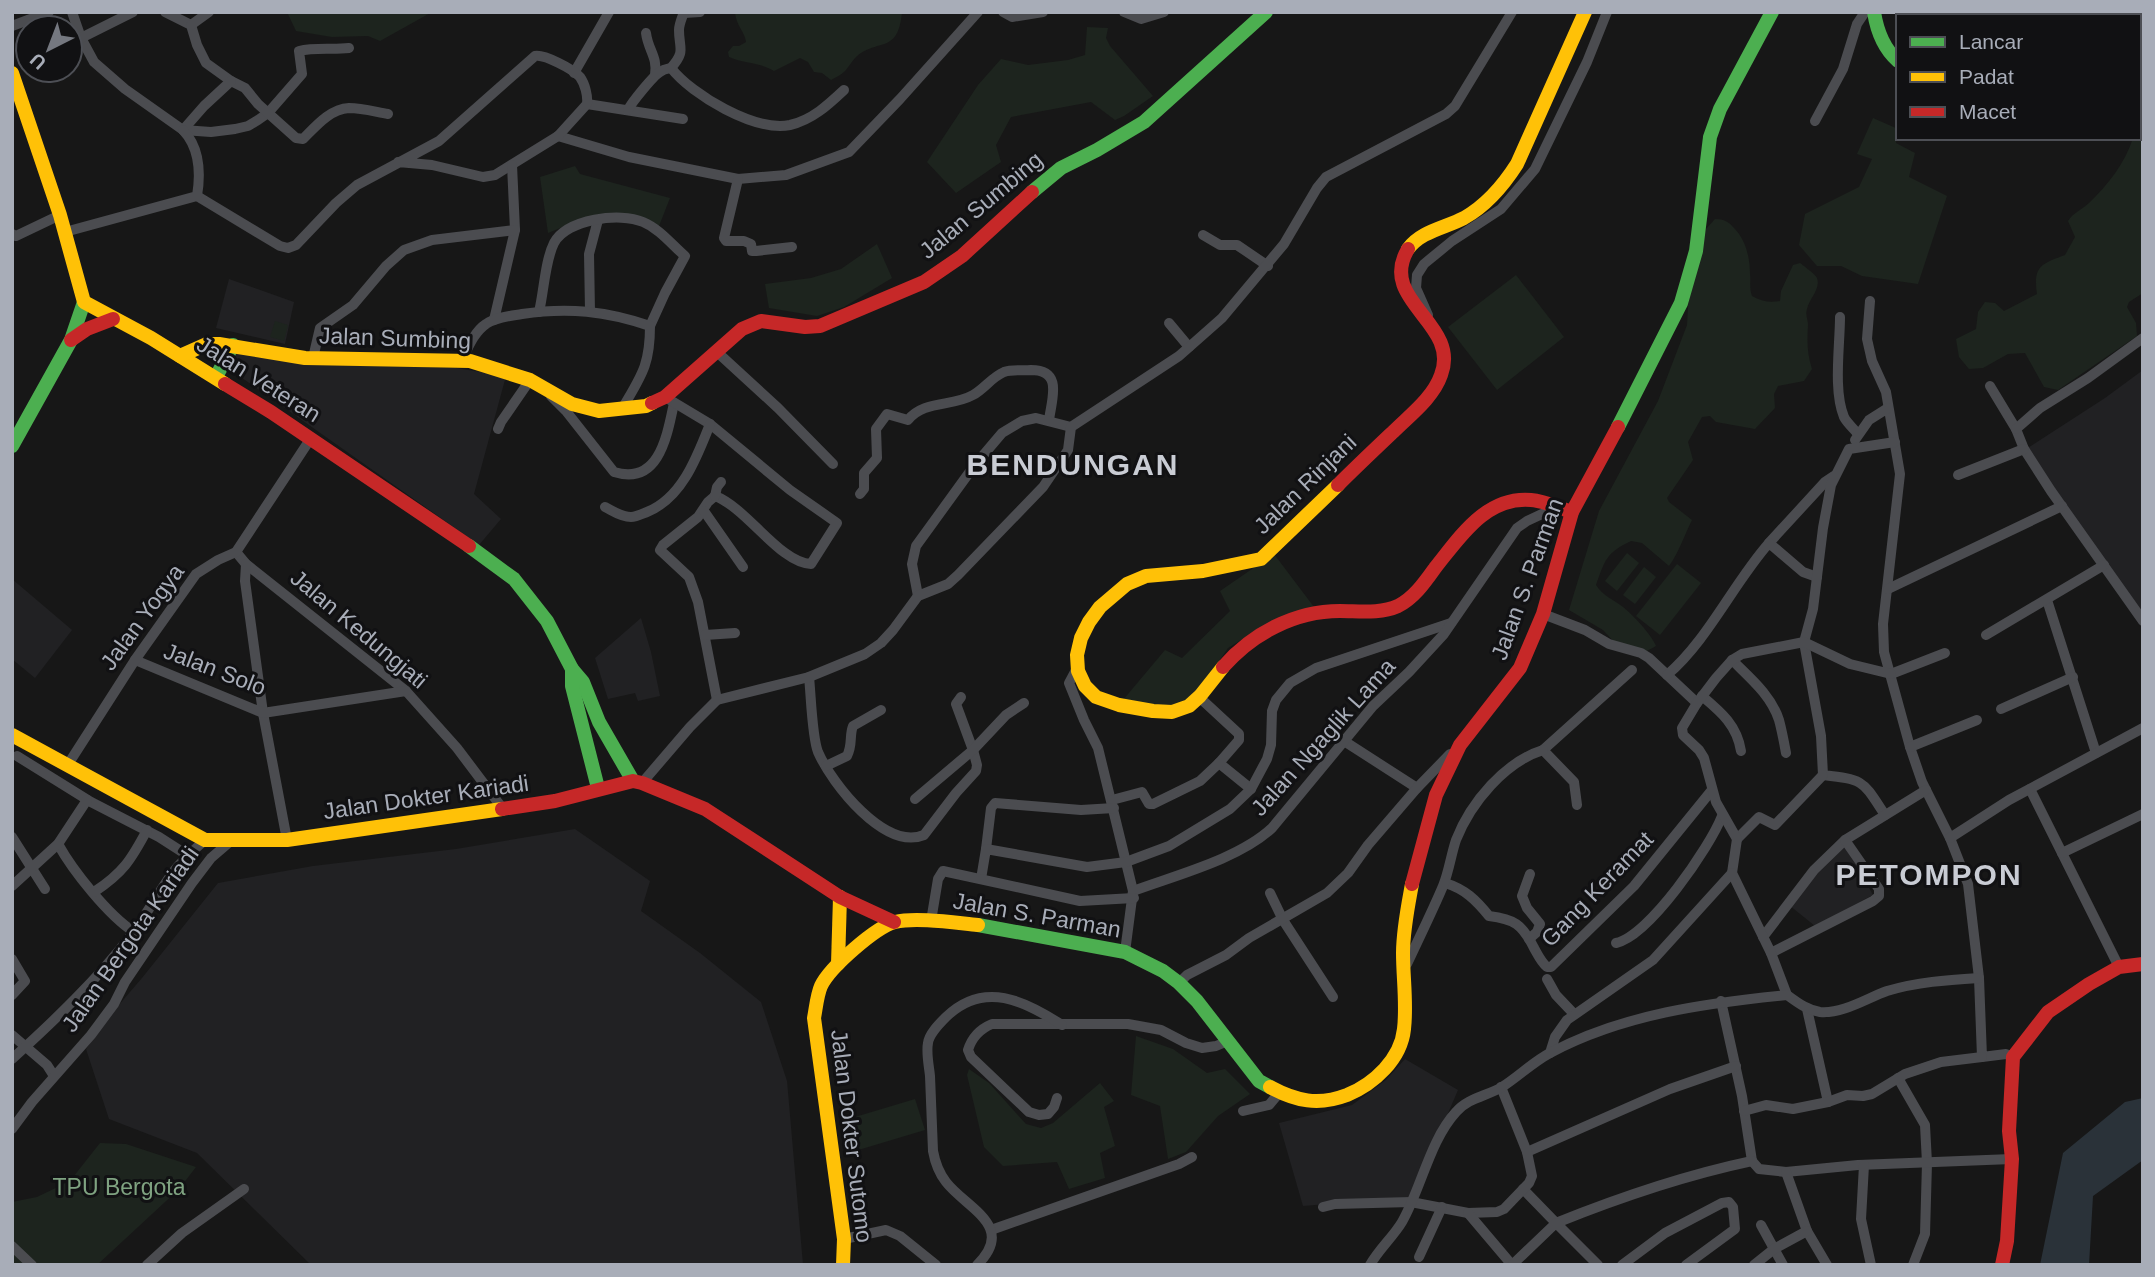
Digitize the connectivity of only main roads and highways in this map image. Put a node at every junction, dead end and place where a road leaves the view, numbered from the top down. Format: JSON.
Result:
{"nodes":[{"id":1,"x":1266,"y":12,"type":"edge"},
{"id":2,"x":1585,"y":12,"type":"edge"},
{"id":3,"x":1772,"y":12,"type":"edge"},
{"id":4,"x":1874,"y":12,"type":"edge"},
{"id":5,"x":1896,"y":59,"type":"edge"},
{"id":6,"x":12,"y":73,"type":"edge"},
{"id":7,"x":84,"y":302,"type":"junction"},
{"id":8,"x":113,"y":319,"type":"junction"},
{"id":9,"x":71,"y":340,"type":"junction"},
{"id":10,"x":233,"y":345,"type":"junction"},
{"id":11,"x":180,"y":356,"type":"junction"},
{"id":12,"x":216,"y":377,"type":"junction"},
{"id":13,"x":14,"y":438,"type":"edge"},
{"id":14,"x":1572,"y":512,"type":"junction"},
{"id":15,"x":572,"y":669,"type":"junction"},
{"id":16,"x":12,"y":735,"type":"edge"},
{"id":17,"x":637,"y":782,"type":"junction"},
{"id":18,"x":598,"y":788,"type":"junction"},
{"id":19,"x":840,"y":897,"type":"junction"},
{"id":20,"x":894,"y":922,"type":"junction"},
{"id":21,"x":838,"y":964,"type":"junction"},
{"id":22,"x":2143,"y":964,"type":"edge"},
{"id":23,"x":847,"y":1263,"type":"edge"},
{"id":24,"x":2002,"y":1265,"type":"edge"}],
"edges":[{"from":1,"to":10,"type":"main road","name":"Jalan Sumbing"},
{"from":2,"to":14,"type":"main road","name":"Jalan Rinjani"},
{"from":3,"to":14,"type":"main road","name":"Jalan S. Parman"},
{"from":4,"to":5,"type":"main road"},
{"from":6,"to":7,"type":"main road"},
{"from":7,"to":8,"type":"main road","name":"Jalan Veteran"},
{"from":7,"to":9,"type":"main road"},
{"from":8,"to":9,"type":"main road"},
{"from":8,"to":11,"type":"main road","name":"Jalan Veteran"},
{"from":9,"to":13,"type":"main road"},
{"from":10,"to":11,"type":"main road","name":"Jalan Sumbing"},
{"from":10,"to":12,"type":"main road"},
{"from":11,"to":12,"type":"main road","name":"Jalan Veteran"},
{"from":12,"to":15,"type":"main road","name":"Jalan Veteran"},
{"from":14,"to":20,"type":"main road","name":"Jalan S. Parman"},
{"from":15,"to":17,"type":"main road","name":"Jalan Veteran"},
{"from":15,"to":18,"type":"main road","name":"Jalan Veteran"},
{"from":16,"to":18,"type":"main road","name":"Jalan Dokter Kariadi"},
{"from":17,"to":18,"type":"main road","name":"Jalan Dokter Kariadi"},
{"from":17,"to":19,"type":"main road"},
{"from":19,"to":20,"type":"main road"},
{"from":19,"to":21,"type":"main road"},
{"from":20,"to":21,"type":"main road","name":"Jalan Dokter Sutomo"},
{"from":21,"to":23,"type":"main road","name":"Jalan Dokter Sutomo"},
{"from":22,"to":24,"type":"main road"}]}
